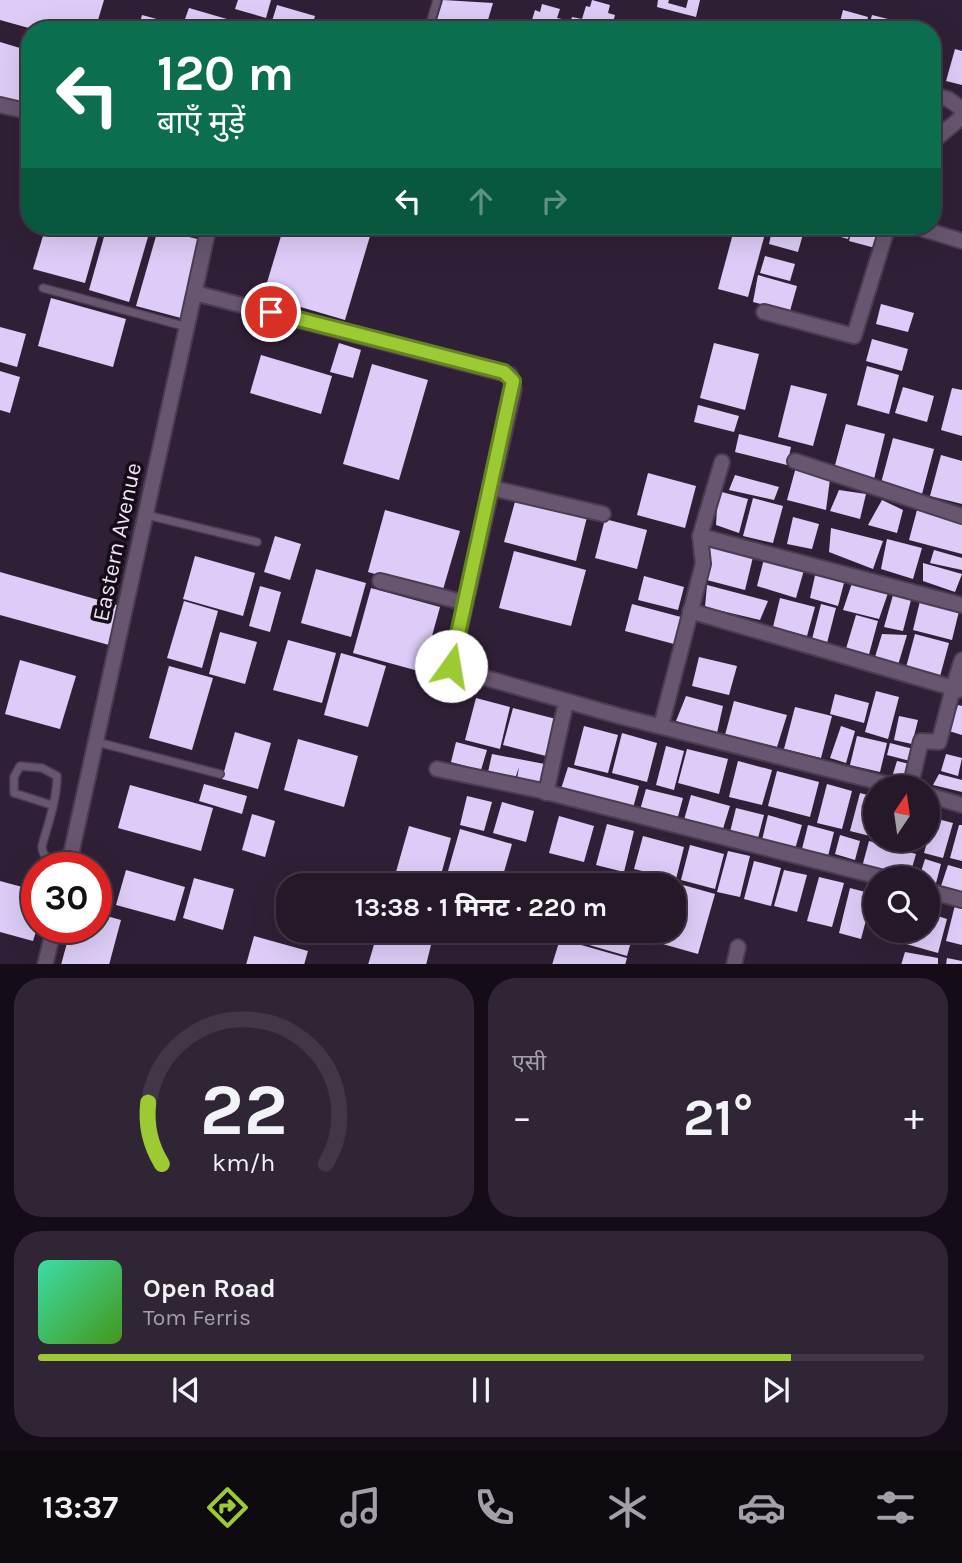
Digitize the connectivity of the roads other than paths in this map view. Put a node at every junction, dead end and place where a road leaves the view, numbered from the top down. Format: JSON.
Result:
{"nodes":[{"id":1,"x":437,"y":0,"type":"edge"},
{"id":2,"x":431,"y":21,"type":"edge"},
{"id":3,"x":941,"y":97,"type":"edge"},
{"id":4,"x":0,"y":105,"type":"edge"},
{"id":5,"x":962,"y":109,"type":"edge"},
{"id":6,"x":21,"y":110,"type":"edge"},
{"id":7,"x":962,"y":117,"type":"edge"},
{"id":8,"x":941,"y":134,"type":"edge"},
{"id":9,"x":207,"y":235,"type":"edge"},
{"id":10,"x":885,"y":235,"type":"edge"},
{"id":11,"x":941,"y":235,"type":"edge"},
{"id":12,"x":962,"y":241,"type":"edge"},
{"id":13,"x":43,"y":288,"type":"dead end"},
{"id":14,"x":195,"y":293,"type":"junction"},
{"id":15,"x":764,"y":312,"type":"dead end"},
{"id":16,"x":188,"y":327,"type":"junction"},
{"id":17,"x":795,"y":461,"type":"dead end"},
{"id":18,"x":722,"y":462,"type":"dead end"},
{"id":19,"x":492,"y":488,"type":"junction"},
{"id":20,"x":147,"y":514,"type":"junction"},
{"id":21,"x":603,"y":514,"type":"dead end"},
{"id":22,"x":962,"y":516,"type":"edge"},
{"id":23,"x":700,"y":536,"type":"junction"},
{"id":24,"x":257,"y":542,"type":"dead end"},
{"id":25,"x":380,"y":581,"type":"dead end"},
{"id":26,"x":466,"y":603,"type":"junction"},
{"id":27,"x":962,"y":605,"type":"edge"},
{"id":28,"x":690,"y":611,"type":"junction"},
{"id":29,"x":962,"y":660,"type":"edge"},
{"id":30,"x":957,"y":690,"type":"edge"},
{"id":31,"x":566,"y":702,"type":"junction"},
{"id":32,"x":661,"y":726,"type":"junction"},
{"id":33,"x":97,"y":742,"type":"junction"},
{"id":34,"x":437,"y":769,"type":"dead end"},
{"id":35,"x":220,"y":774,"type":"dead end"},
{"id":36,"x":913,"y":775,"type":"edge"},
{"id":37,"x":863,"y":778,"type":"edge"},
{"id":38,"x":546,"y":793,"type":"junction"},
{"id":39,"x":940,"y":799,"type":"edge"},
{"id":40,"x":52,"y":805,"type":"junction"},
{"id":41,"x":962,"y":805,"type":"edge"},
{"id":42,"x":43,"y":852,"type":"edge"},
{"id":43,"x":71,"y":852,"type":"edge"},
{"id":44,"x":863,"y":873,"type":"edge"},
{"id":45,"x":940,"y":894,"type":"edge"},
{"id":46,"x":962,"y":900,"type":"edge"},
{"id":47,"x":50,"y":943,"type":"edge"},
{"id":48,"x":738,"y":947,"type":"dead end"},
{"id":49,"x":45,"y":964,"type":"edge"},
{"id":50,"x":734,"y":964,"type":"edge"}],
"edges":[{"from":1,"to":2,"type":"lane"},
{"from":3,"to":5,"type":"street"},
{"from":4,"to":6,"type":"street"},
{"from":7,"to":8,"type":"street"},
{"from":9,"to":14,"type":"street","name":"Eastern Avenue"},
{"from":10,"to":15,"type":"street"},
{"from":11,"to":12,"type":"street"},
{"from":13,"to":16,"type":"lane"},
{"from":14,"to":16,"type":"street","name":"Eastern Avenue"},
{"from":14,"to":19,"type":"street"},
{"from":16,"to":20,"type":"street","name":"Eastern Avenue"},
{"from":17,"to":22,"type":"street"},
{"from":18,"to":23,"type":"street"},
{"from":19,"to":21,"type":"street"},
{"from":19,"to":26,"type":"street"},
{"from":20,"to":24,"type":"lane"},
{"from":20,"to":33,"type":"street","name":"Eastern Avenue"},
{"from":23,"to":27,"type":"street"},
{"from":23,"to":28,"type":"street"},
{"from":25,"to":26,"type":"street"},
{"from":26,"to":31,"type":"street"},
{"from":28,"to":30,"type":"street"},
{"from":28,"to":32,"type":"street"},
{"from":29,"to":30,"type":"street"},
{"from":30,"to":36,"type":"street"},
{"from":31,"to":32,"type":"street"},
{"from":31,"to":38,"type":"street"},
{"from":32,"to":37,"type":"street"},
{"from":33,"to":35,"type":"lane"},
{"from":33,"to":43,"type":"street","name":"Eastern Avenue"},
{"from":34,"to":38,"type":"street"},
{"from":38,"to":44,"type":"street"},
{"from":39,"to":41,"type":"street"},
{"from":40,"to":40,"type":"lane"},
{"from":40,"to":42,"type":"lane"},
{"from":45,"to":46,"type":"street"},
{"from":47,"to":49,"type":"street"},
{"from":48,"to":50,"type":"street"}]}
